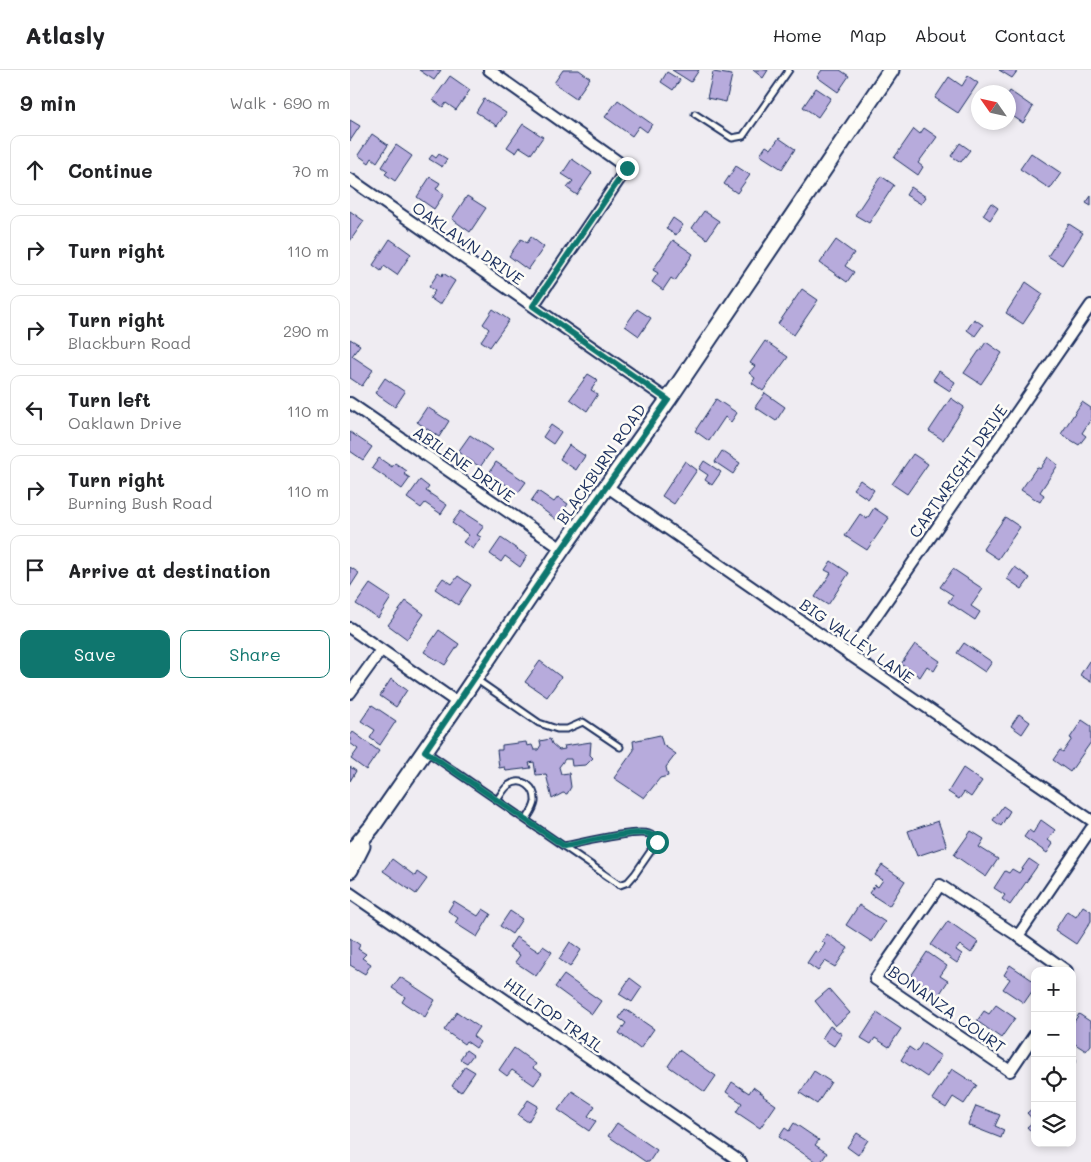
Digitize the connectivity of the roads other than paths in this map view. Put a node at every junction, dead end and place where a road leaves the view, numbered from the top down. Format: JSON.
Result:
{"nodes":[{"id":1,"x":489,"y":70,"type":"edge"},
{"id":2,"x":789,"y":70,"type":"edge"},
{"id":3,"x":891,"y":70,"type":"edge"},
{"id":4,"x":695,"y":114,"type":"dead end"},
{"id":5,"x":350,"y":179,"type":"edge"},
{"id":6,"x":1091,"y":305,"type":"edge"},
{"id":7,"x":533,"y":306,"type":"junction"},
{"id":8,"x":668,"y":400,"type":"junction"},
{"id":9,"x":350,"y":403,"type":"edge"},
{"id":10,"x":606,"y":486,"type":"junction"},
{"id":11,"x":562,"y":549,"type":"junction"},
{"id":12,"x":350,"y":628,"type":"edge"},
{"id":13,"x":381,"y":650,"type":"junction"},
{"id":14,"x":849,"y":655,"type":"junction"},
{"id":15,"x":474,"y":678,"type":"junction"},
{"id":16,"x":350,"y":693,"type":"edge"},
{"id":17,"x":458,"y":703,"type":"junction"},
{"id":18,"x":620,"y":747,"type":"dead end"},
{"id":19,"x":425,"y":751,"type":"junction"},
{"id":20,"x":497,"y":800,"type":"junction"},
{"id":21,"x":526,"y":820,"type":"junction"},
{"id":22,"x":1091,"y":820,"type":"edge"},
{"id":23,"x":372,"y":827,"type":"junction"},
{"id":24,"x":1091,"y":829,"type":"edge"},
{"id":25,"x":564,"y":846,"type":"junction"},
{"id":26,"x":350,"y":854,"type":"edge"},
{"id":27,"x":350,"y":870,"type":"edge"},
{"id":28,"x":350,"y":893,"type":"edge"},
{"id":29,"x":1018,"y":936,"type":"junction"},
{"id":30,"x":1061,"y":967,"type":"edge"},
{"id":31,"x":1031,"y":1040,"type":"edge"},
{"id":32,"x":741,"y":1162,"type":"edge"}],
"edges":[{"from":1,"to":7,"type":"street"},
{"from":2,"to":4,"type":"lane"},
{"from":3,"to":8,"type":"main road","name":"BLACKBURN ROAD"},
{"from":5,"to":7,"type":"street","name":"OAKLAWN DRIVE"},
{"from":6,"to":14,"type":"street","name":"CARTWRIGHT DRIVE"},
{"from":7,"to":8,"type":"street","name":"OAKLAWN DRIVE"},
{"from":8,"to":10,"type":"main road","name":"BLACKBURN ROAD"},
{"from":9,"to":11,"type":"street","name":"ABILENE DRIVE"},
{"from":10,"to":11,"type":"main road","name":"BLACKBURN ROAD"},
{"from":10,"to":14,"type":"street","name":"BIG VALLEY LANE"},
{"from":11,"to":15,"type":"main road","name":"BLACKBURN ROAD"},
{"from":12,"to":13,"type":"street"},
{"from":13,"to":16,"type":"street"},
{"from":13,"to":17,"type":"street"},
{"from":14,"to":22,"type":"street","name":"BIG VALLEY LANE"},
{"from":15,"to":17,"type":"main road","name":"BLACKBURN ROAD"},
{"from":15,"to":18,"type":"lane"},
{"from":17,"to":19,"type":"main road","name":"BLACKBURN ROAD"},
{"from":19,"to":20,"type":"lane"},
{"from":19,"to":23,"type":"main road","name":"BLACKBURN ROAD"},
{"from":20,"to":21,"type":"lane"},
{"from":20,"to":21,"type":"lane"},
{"from":21,"to":25,"type":"lane"},
{"from":23,"to":26,"type":"main road","name":"BLACKBURN ROAD"},
{"from":23,"to":27,"type":"main road","name":"BLACKBURN ROAD"},
{"from":24,"to":29,"type":"street"},
{"from":25,"to":25,"type":"lane"},
{"from":28,"to":32,"type":"street","name":"HILLTOP TRAIL"},
{"from":29,"to":30,"type":"street","name":"BONANZA COURT"},
{"from":29,"to":31,"type":"street","name":"BONANZA COURT"}]}
